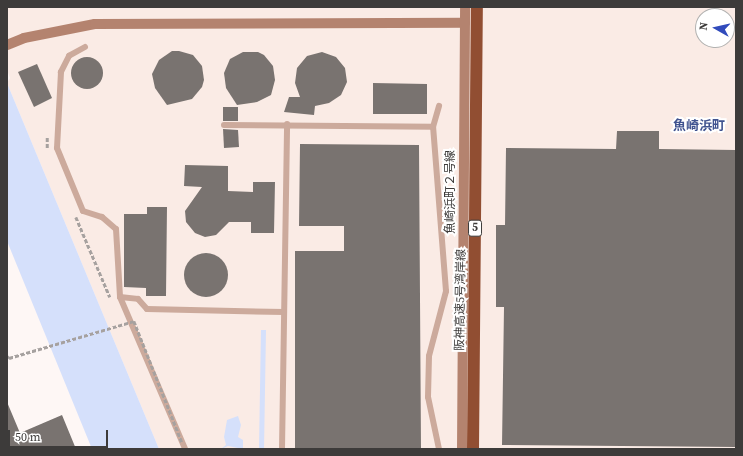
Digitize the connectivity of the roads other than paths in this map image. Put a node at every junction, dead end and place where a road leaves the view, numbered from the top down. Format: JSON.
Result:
{"nodes":[{"id":1,"x":465,"y":7,"type":"edge"},
{"id":2,"x":470,"y":7,"type":"edge"},
{"id":3,"x":477,"y":7,"type":"edge"},
{"id":4,"x":465,"y":23,"type":"junction"},
{"id":5,"x":7,"y":45,"type":"edge"},
{"id":6,"x":86,"y":47,"type":"dead end"},
{"id":7,"x":439,"y":106,"type":"dead end"},
{"id":8,"x":287,"y":124,"type":"junction"},
{"id":9,"x":224,"y":125,"type":"dead end"},
{"id":10,"x":433,"y":127,"type":"junction"},
{"id":11,"x":120,"y":297,"type":"junction"},
{"id":12,"x":284,"y":312,"type":"junction"},
{"id":13,"x":185,"y":449,"type":"edge"},
{"id":14,"x":282,"y":449,"type":"edge"},
{"id":15,"x":439,"y":449,"type":"edge"},
{"id":16,"x":462,"y":449,"type":"edge"},
{"id":17,"x":466,"y":449,"type":"edge"},
{"id":18,"x":473,"y":449,"type":"edge"}],
"edges":[{"from":1,"to":4,"type":"street","name":"魚崎浜町２号線"},
{"from":2,"to":17,"type":"highway","name":"阪神高速5号湾岸線","number":"5"},
{"from":3,"to":18,"type":"highway","name":"阪神高速5号湾岸線","number":"5"},
{"from":4,"to":5,"type":"street"},
{"from":4,"to":16,"type":"street","name":"魚崎浜町２号線"},
{"from":6,"to":11,"type":"lane"},
{"from":7,"to":10,"type":"lane"},
{"from":8,"to":9,"type":"lane"},
{"from":8,"to":10,"type":"lane"},
{"from":8,"to":12,"type":"lane"},
{"from":10,"to":15,"type":"lane"},
{"from":11,"to":12,"type":"lane"},
{"from":11,"to":13,"type":"lane"},
{"from":12,"to":14,"type":"lane"}]}
